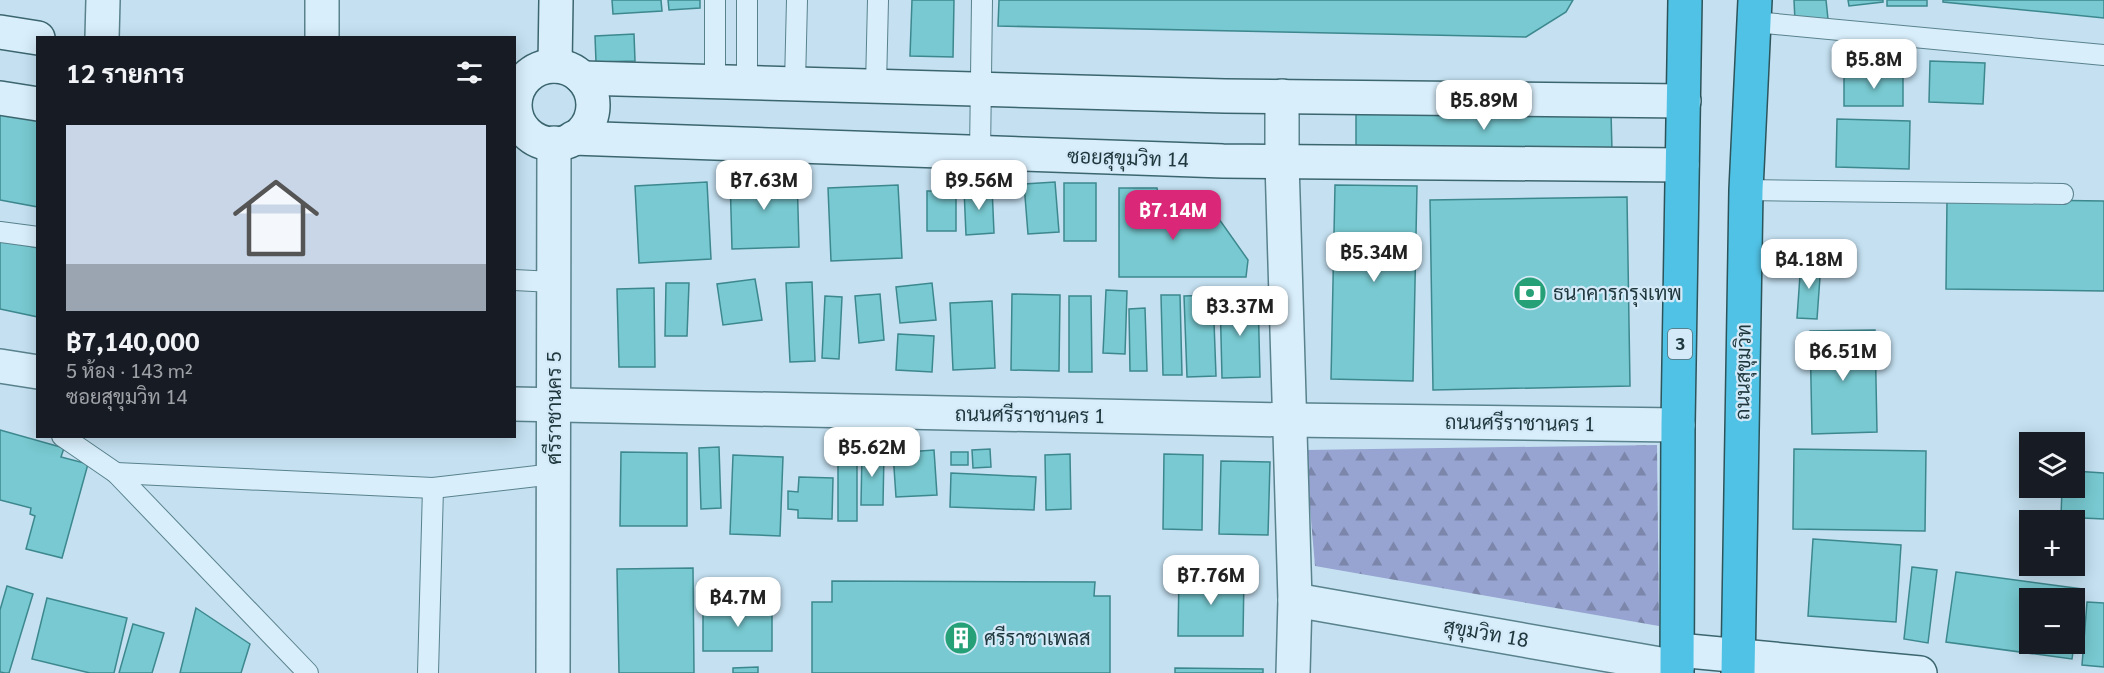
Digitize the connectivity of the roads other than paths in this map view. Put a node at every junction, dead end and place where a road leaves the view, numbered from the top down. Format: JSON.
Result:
{"nodes":[{"id":1,"x":103,"y":0,"type":"edge"},
{"id":2,"x":322,"y":0,"type":"edge"},
{"id":3,"x":556,"y":0,"type":"edge"},
{"id":4,"x":715,"y":0,"type":"edge"},
{"id":5,"x":747,"y":0,"type":"edge"},
{"id":6,"x":797,"y":0,"type":"edge"},
{"id":7,"x":878,"y":0,"type":"edge"},
{"id":8,"x":982,"y":0,"type":"edge"},
{"id":9,"x":1685,"y":0,"type":"edge"},
{"id":10,"x":1755,"y":11,"type":"edge"},
{"id":11,"x":0,"y":32,"type":"edge"},
{"id":12,"x":102,"y":36,"type":"edge"},
{"id":13,"x":322,"y":36,"type":"edge"},
{"id":14,"x":36,"y":38,"type":"edge"},
{"id":15,"x":2104,"y":55,"type":"edge"},
{"id":16,"x":545,"y":74,"type":"edge"},
{"id":17,"x":715,"y":81,"type":"junction"},
{"id":18,"x":747,"y":82,"type":"junction"},
{"id":19,"x":795,"y":84,"type":"junction"},
{"id":20,"x":876,"y":86,"type":"junction"},
{"id":21,"x":981,"y":89,"type":"junction"},
{"id":22,"x":1282,"y":96,"type":"junction"},
{"id":23,"x":0,"y":98,"type":"edge"},
{"id":24,"x":1683,"y":100,"type":"junction"},
{"id":25,"x":36,"y":104,"type":"edge"},
{"id":26,"x":544,"y":139,"type":"edge"},
{"id":27,"x":980,"y":154,"type":"junction"},
{"id":28,"x":1282,"y":162,"type":"junction"},
{"id":29,"x":1682,"y":165,"type":"junction"},
{"id":30,"x":1746,"y":190,"type":"junction"},
{"id":31,"x":2063,"y":194,"type":"dead end"},
{"id":32,"x":0,"y":232,"type":"edge"},
{"id":33,"x":36,"y":237,"type":"edge"},
{"id":34,"x":516,"y":280,"type":"edge"},
{"id":35,"x":553,"y":282,"type":"junction"},
{"id":36,"x":516,"y":404,"type":"edge"},
{"id":37,"x":553,"y":405,"type":"junction"},
{"id":38,"x":1290,"y":420,"type":"junction"},
{"id":39,"x":1678,"y":425,"type":"junction"},
{"id":40,"x":65,"y":438,"type":"edge"},
{"id":41,"x":116,"y":473,"type":"junction"},
{"id":42,"x":554,"y":474,"type":"junction"},
{"id":43,"x":433,"y":488,"type":"junction"},
{"id":44,"x":1295,"y":600,"type":"junction"},
{"id":45,"x":1678,"y":663,"type":"edge"},
{"id":46,"x":1739,"y":664,"type":"edge"},
{"id":47,"x":308,"y":673,"type":"edge"},
{"id":48,"x":428,"y":673,"type":"edge"},
{"id":49,"x":553,"y":673,"type":"edge"},
{"id":50,"x":1293,"y":673,"type":"edge"},
{"id":51,"x":1920,"y":673,"type":"edge"}],
"edges":[{"from":1,"to":12,"type":"street"},
{"from":2,"to":13,"type":"street"},
{"from":3,"to":16,"type":"street"},
{"from":4,"to":17,"type":"lane"},
{"from":5,"to":18,"type":"lane"},
{"from":6,"to":19,"type":"lane"},
{"from":7,"to":20,"type":"lane"},
{"from":8,"to":21,"type":"lane"},
{"from":9,"to":24,"type":"highway","number":"3"},
{"from":10,"to":15,"type":"lane"},
{"from":10,"to":30,"type":"highway","name":"ถนนสุขุมวิท"},
{"from":11,"to":14,"type":"street"},
{"from":16,"to":17,"type":"street"},
{"from":16,"to":26,"type":"street"},
{"from":16,"to":26,"type":"street"},
{"from":17,"to":18,"type":"street"},
{"from":18,"to":19,"type":"street"},
{"from":19,"to":20,"type":"street"},
{"from":20,"to":21,"type":"street"},
{"from":21,"to":22,"type":"street"},
{"from":21,"to":27,"type":"lane"},
{"from":22,"to":24,"type":"street"},
{"from":22,"to":28,"type":"street"},
{"from":23,"to":25,"type":"street"},
{"from":24,"to":29,"type":"highway","number":"3"},
{"from":26,"to":27,"type":"street","name":"ซอยสุขุมวิท 14"},
{"from":26,"to":35,"type":"street","name":"ศรีราชานคร 5"},
{"from":27,"to":28,"type":"street","name":"ซอยสุขุมวิท 14"},
{"from":28,"to":29,"type":"street","name":"ซอยสุขุมวิท 14"},
{"from":28,"to":38,"type":"street"},
{"from":29,"to":39,"type":"highway","number":"3"},
{"from":30,"to":31,"type":"lane"},
{"from":30,"to":46,"type":"highway","name":"ถนนสุขุมวิท"},
{"from":32,"to":33,"type":"lane"},
{"from":34,"to":35,"type":"lane"},
{"from":35,"to":37,"type":"street","name":"ศรีราชานคร 5"},
{"from":36,"to":37,"type":"street","name":"ถนนศรีราชานคร 1"},
{"from":37,"to":38,"type":"street","name":"ถนนศรีราชานคร 1"},
{"from":37,"to":42,"type":"street","name":"ศรีราชานคร 5"},
{"from":38,"to":39,"type":"street","name":"ถนนศรีราชานคร 1"},
{"from":38,"to":44,"type":"street"},
{"from":39,"to":45,"type":"highway","number":"3"},
{"from":40,"to":41,"type":"lane"},
{"from":41,"to":43,"type":"lane"},
{"from":41,"to":47,"type":"lane"},
{"from":42,"to":43,"type":"lane"},
{"from":42,"to":49,"type":"street","name":"ศรีราชานคร 5"},
{"from":43,"to":48,"type":"lane"},
{"from":44,"to":45,"type":"street","name":"สุขุมวิท 18"},
{"from":44,"to":50,"type":"street"},
{"from":45,"to":46,"type":"street","name":"สุขุมวิท 18"},
{"from":46,"to":51,"type":"street","name":"สุขุมวิท 18"}]}
